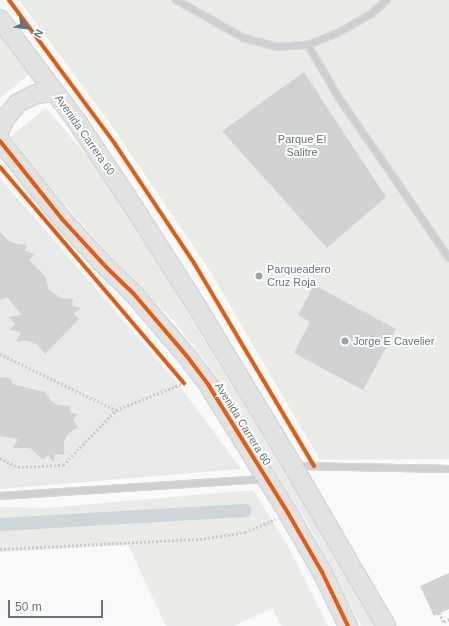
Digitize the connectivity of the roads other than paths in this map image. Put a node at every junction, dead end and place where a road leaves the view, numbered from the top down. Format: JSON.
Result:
{"nodes":[{"id":1,"x":176,"y":0,"type":"edge"},
{"id":2,"x":387,"y":0,"type":"edge"},
{"id":3,"x":0,"y":19,"type":"edge"},
{"id":4,"x":308,"y":45,"type":"junction"},
{"id":5,"x":54,"y":92,"type":"junction"},
{"id":6,"x":0,"y":130,"type":"edge"},
{"id":7,"x":0,"y":141,"type":"edge"},
{"id":8,"x":449,"y":258,"type":"edge"},
{"id":9,"x":293,"y":466,"type":"junction"},
{"id":10,"x":449,"y":469,"type":"edge"},
{"id":11,"x":267,"y":479,"type":"junction"},
{"id":12,"x":0,"y":496,"type":"edge"},
{"id":13,"x":348,"y":626,"type":"edge"},
{"id":14,"x":386,"y":626,"type":"edge"}],
"edges":[{"from":1,"to":4,"type":"lane"},
{"from":2,"to":4,"type":"lane"},
{"from":3,"to":5,"type":"main road","name":"Avenida Carrera 60"},
{"from":4,"to":8,"type":"lane"},
{"from":5,"to":6,"type":"main road"},
{"from":5,"to":9,"type":"main road","name":"Avenida Carrera 60"},
{"from":7,"to":11,"type":"main road","name":"Avenida Carrera 60"},
{"from":9,"to":10,"type":"lane"},
{"from":9,"to":14,"type":"main road","name":"Avenida Carrera 60"},
{"from":11,"to":12,"type":"lane"},
{"from":11,"to":13,"type":"main road","name":"Avenida Carrera 60"}]}
